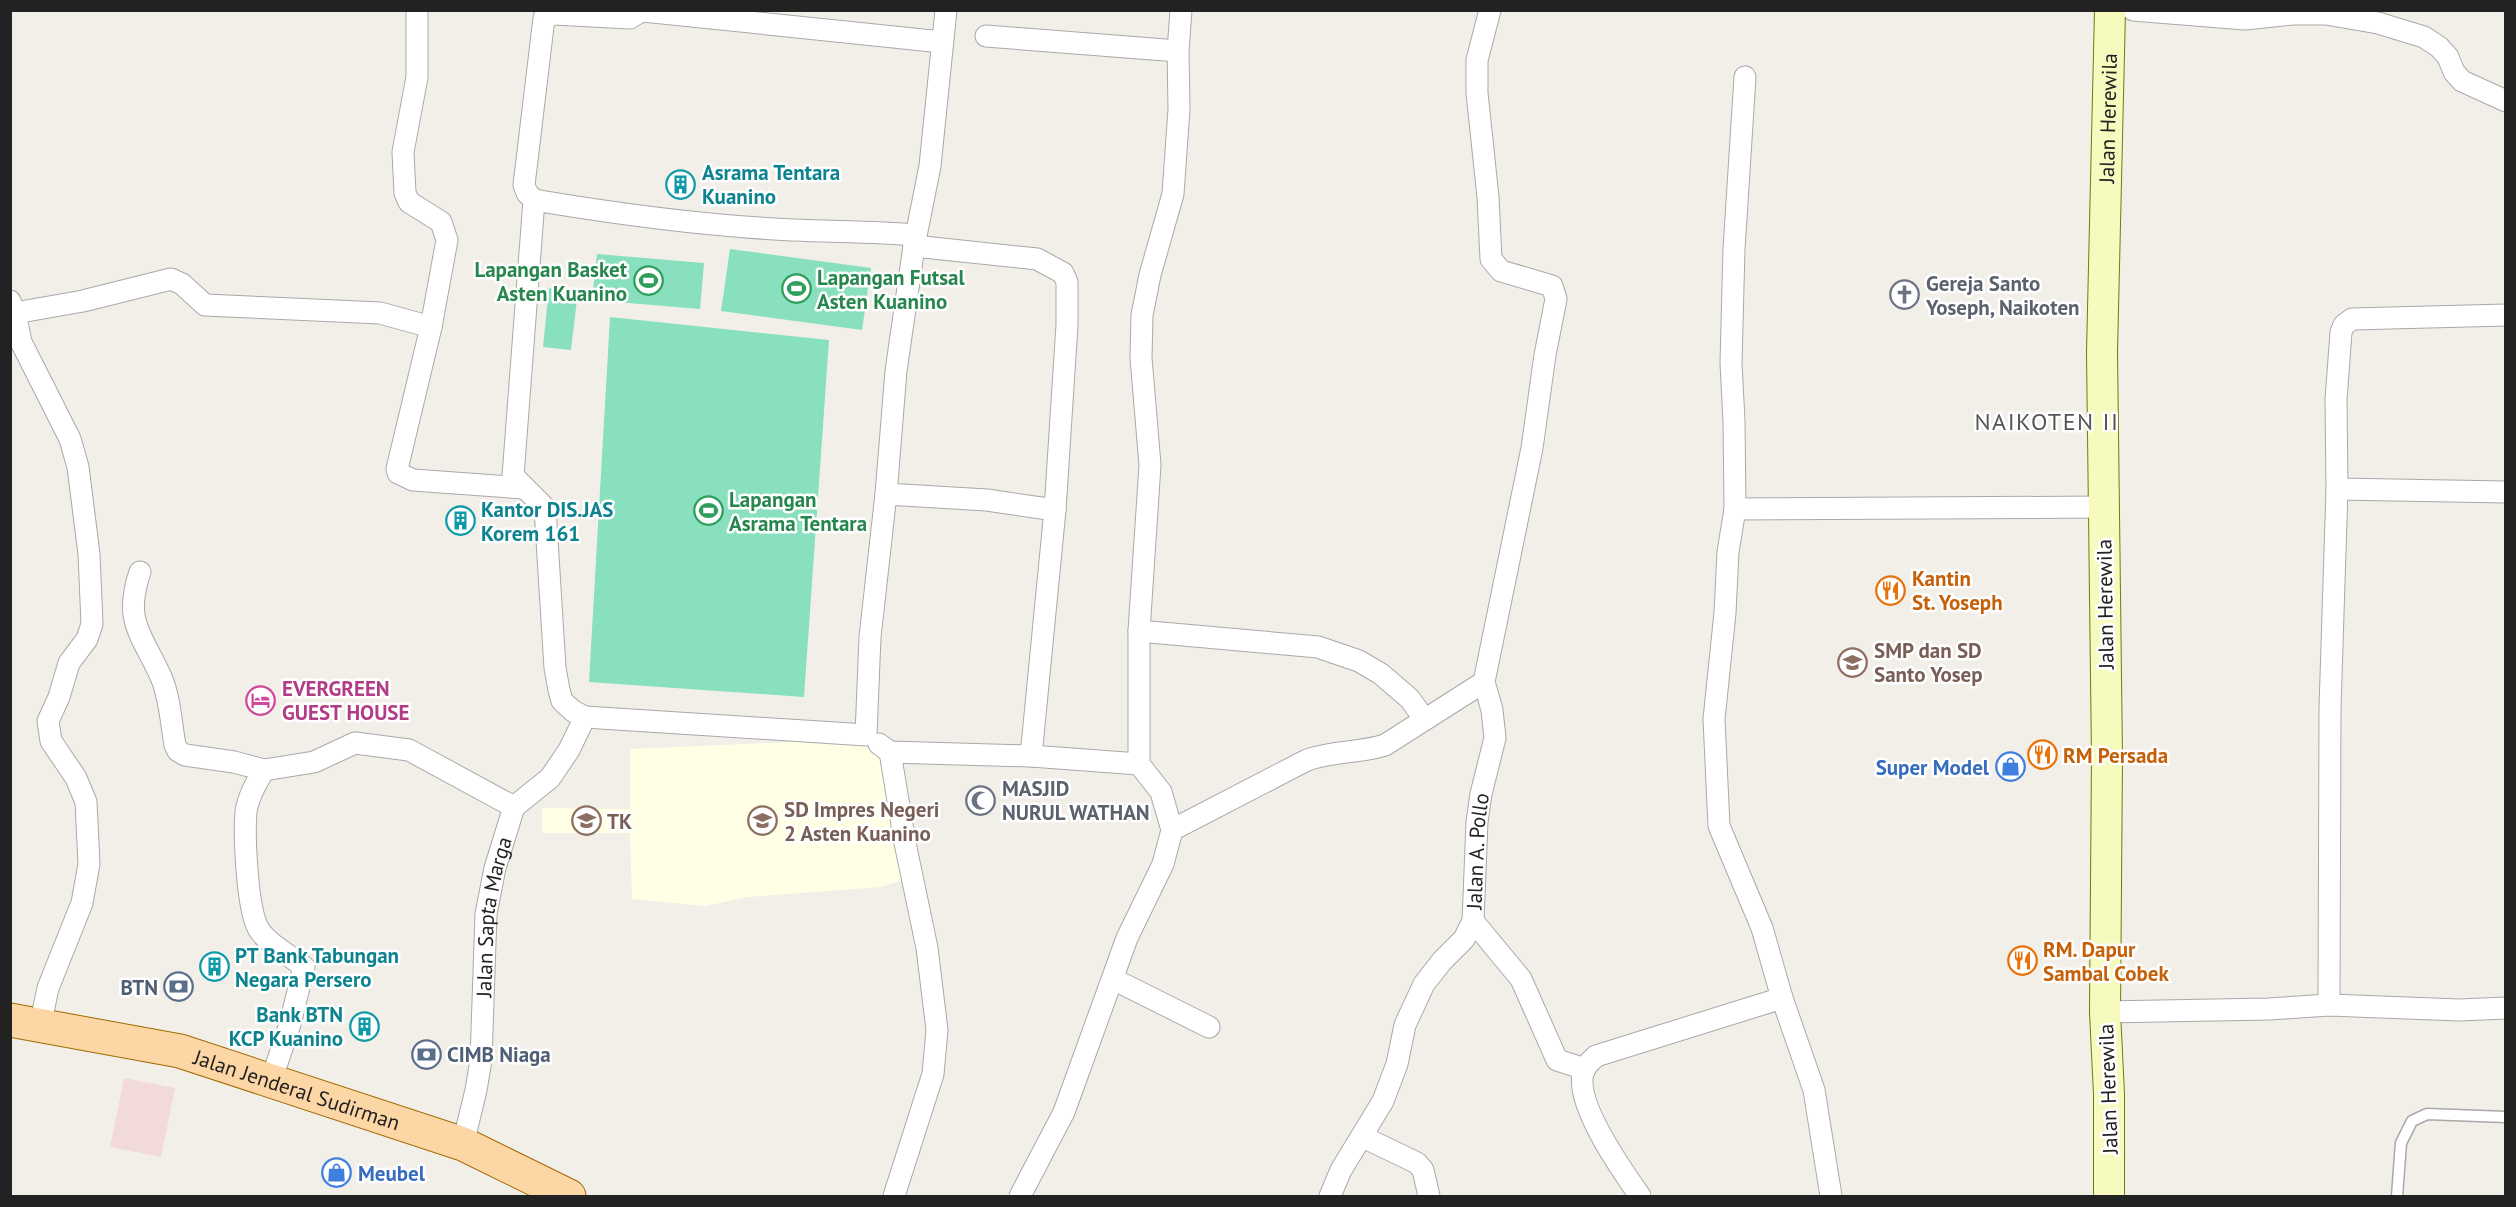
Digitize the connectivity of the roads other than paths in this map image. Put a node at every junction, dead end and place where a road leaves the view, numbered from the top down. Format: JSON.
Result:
{"nodes":[{"id":1,"x":417,"y":10,"type":"edge"},
{"id":2,"x":946,"y":10,"type":"edge"},
{"id":3,"x":1181,"y":10,"type":"edge"},
{"id":4,"x":1490,"y":10,"type":"edge"},
{"id":5,"x":2110,"y":10,"type":"edge"},
{"id":6,"x":2133,"y":10,"type":"edge"},
{"id":7,"x":643,"y":11,"type":"edge"},
{"id":8,"x":986,"y":36,"type":"dead end"},
{"id":9,"x":942,"y":42,"type":"junction"},
{"id":10,"x":1179,"y":51,"type":"junction"},
{"id":11,"x":1744,"y":77,"type":"dead end"},
{"id":12,"x":2505,"y":101,"type":"edge"},
{"id":13,"x":534,"y":200,"type":"junction"},
{"id":14,"x":915,"y":241,"type":"junction"},
{"id":15,"x":13,"y":307,"type":"edge"},
{"id":16,"x":2505,"y":315,"type":"edge"},
{"id":17,"x":431,"y":327,"type":"junction"},
{"id":18,"x":523,"y":488,"type":"junction"},
{"id":19,"x":2337,"y":489,"type":"junction"},
{"id":20,"x":2505,"y":492,"type":"edge"},
{"id":21,"x":886,"y":494,"type":"junction"},
{"id":22,"x":2103,"y":507,"type":"junction"},
{"id":23,"x":1735,"y":509,"type":"junction"},
{"id":24,"x":1055,"y":510,"type":"junction"},
{"id":25,"x":140,"y":572,"type":"dead end"},
{"id":26,"x":1139,"y":631,"type":"junction"},
{"id":27,"x":1484,"y":682,"type":"junction"},
{"id":28,"x":585,"y":717,"type":"junction"},
{"id":29,"x":1424,"y":719,"type":"junction"},
{"id":30,"x":866,"y":735,"type":"junction"},
{"id":31,"x":890,"y":752,"type":"junction"},
{"id":32,"x":1031,"y":756,"type":"junction"},
{"id":33,"x":1139,"y":764,"type":"junction"},
{"id":34,"x":264,"y":770,"type":"junction"},
{"id":35,"x":514,"y":807,"type":"junction"},
{"id":36,"x":1172,"y":830,"type":"junction"},
{"id":37,"x":1473,"y":921,"type":"junction"},
{"id":38,"x":1113,"y":979,"type":"junction"},
{"id":39,"x":1782,"y":998,"type":"junction"},
{"id":40,"x":2329,"y":1005,"type":"junction"},
{"id":41,"x":2505,"y":1008,"type":"edge"},
{"id":42,"x":2105,"y":1012,"type":"junction"},
{"id":43,"x":25,"y":1023,"type":"edge"},
{"id":44,"x":1209,"y":1027,"type":"dead end"},
{"id":45,"x":1585,"y":1069,"type":"junction"},
{"id":46,"x":271,"y":1081,"type":"junction"},
{"id":47,"x":2505,"y":1117,"type":"edge"},
{"id":48,"x":1363,"y":1137,"type":"junction"},
{"id":49,"x":463,"y":1144,"type":"junction"},
{"id":50,"x":565,"y":1195,"type":"edge"},
{"id":51,"x":894,"y":1197,"type":"edge"},
{"id":52,"x":1020,"y":1197,"type":"edge"},
{"id":53,"x":1330,"y":1197,"type":"edge"},
{"id":54,"x":1429,"y":1197,"type":"edge"},
{"id":55,"x":1640,"y":1197,"type":"edge"},
{"id":56,"x":1831,"y":1197,"type":"edge"},
{"id":57,"x":2109,"y":1197,"type":"edge"},
{"id":58,"x":2397,"y":1197,"type":"edge"}],
"edges":[{"from":1,"to":17,"type":"street"},
{"from":2,"to":9,"type":"street"},
{"from":3,"to":10,"type":"street"},
{"from":4,"to":27,"type":"street","name":"Jalan A. Pollo"},
{"from":5,"to":22,"type":"main road","name":"Jalan Herewila"},
{"from":6,"to":12,"type":"street"},
{"from":7,"to":9,"type":"street"},
{"from":7,"to":13,"type":"street"},
{"from":8,"to":10,"type":"street"},
{"from":9,"to":14,"type":"street"},
{"from":10,"to":26,"type":"street"},
{"from":11,"to":23,"type":"street"},
{"from":13,"to":14,"type":"street"},
{"from":13,"to":18,"type":"street"},
{"from":14,"to":21,"type":"street"},
{"from":14,"to":24,"type":"street"},
{"from":15,"to":17,"type":"street"},
{"from":15,"to":43,"type":"street"},
{"from":16,"to":19,"type":"street"},
{"from":17,"to":18,"type":"street"},
{"from":18,"to":28,"type":"street"},
{"from":19,"to":20,"type":"street"},
{"from":19,"to":40,"type":"street"},
{"from":21,"to":24,"type":"street"},
{"from":21,"to":30,"type":"street"},
{"from":22,"to":23,"type":"street"},
{"from":22,"to":42,"type":"main road","name":"Jalan Herewila"},
{"from":23,"to":39,"type":"street"},
{"from":24,"to":32,"type":"street"},
{"from":25,"to":34,"type":"street"},
{"from":26,"to":29,"type":"street"},
{"from":26,"to":33,"type":"street"},
{"from":27,"to":29,"type":"street"},
{"from":27,"to":37,"type":"street","name":"Jalan A. Pollo"},
{"from":28,"to":30,"type":"street"},
{"from":28,"to":35,"type":"street"},
{"from":29,"to":36,"type":"street"},
{"from":30,"to":31,"type":"street"},
{"from":31,"to":32,"type":"street"},
{"from":31,"to":51,"type":"street"},
{"from":32,"to":33,"type":"street"},
{"from":33,"to":36,"type":"street"},
{"from":34,"to":35,"type":"street"},
{"from":34,"to":46,"type":"street"},
{"from":35,"to":49,"type":"street","name":"Jalan Sapta Marga"},
{"from":36,"to":38,"type":"street"},
{"from":37,"to":45,"type":"street"},
{"from":37,"to":48,"type":"street","name":"Jalan A. Pollo"},
{"from":38,"to":44,"type":"street"},
{"from":38,"to":52,"type":"street"},
{"from":39,"to":45,"type":"street"},
{"from":39,"to":56,"type":"street"},
{"from":40,"to":41,"type":"street"},
{"from":40,"to":42,"type":"street"},
{"from":42,"to":57,"type":"main road","name":"Jalan Herewila"},
{"from":43,"to":46,"type":"main road","name":"Jalan Jenderal Sudirman"},
{"from":45,"to":55,"type":"street"},
{"from":46,"to":49,"type":"main road","name":"Jalan Jenderal Sudirman"},
{"from":47,"to":58,"type":"lane"},
{"from":48,"to":53,"type":"street","name":"Jalan A. Pollo"},
{"from":48,"to":54,"type":"street"},
{"from":49,"to":50,"type":"main road","name":"Jalan Jenderal Sudirman"}]}
